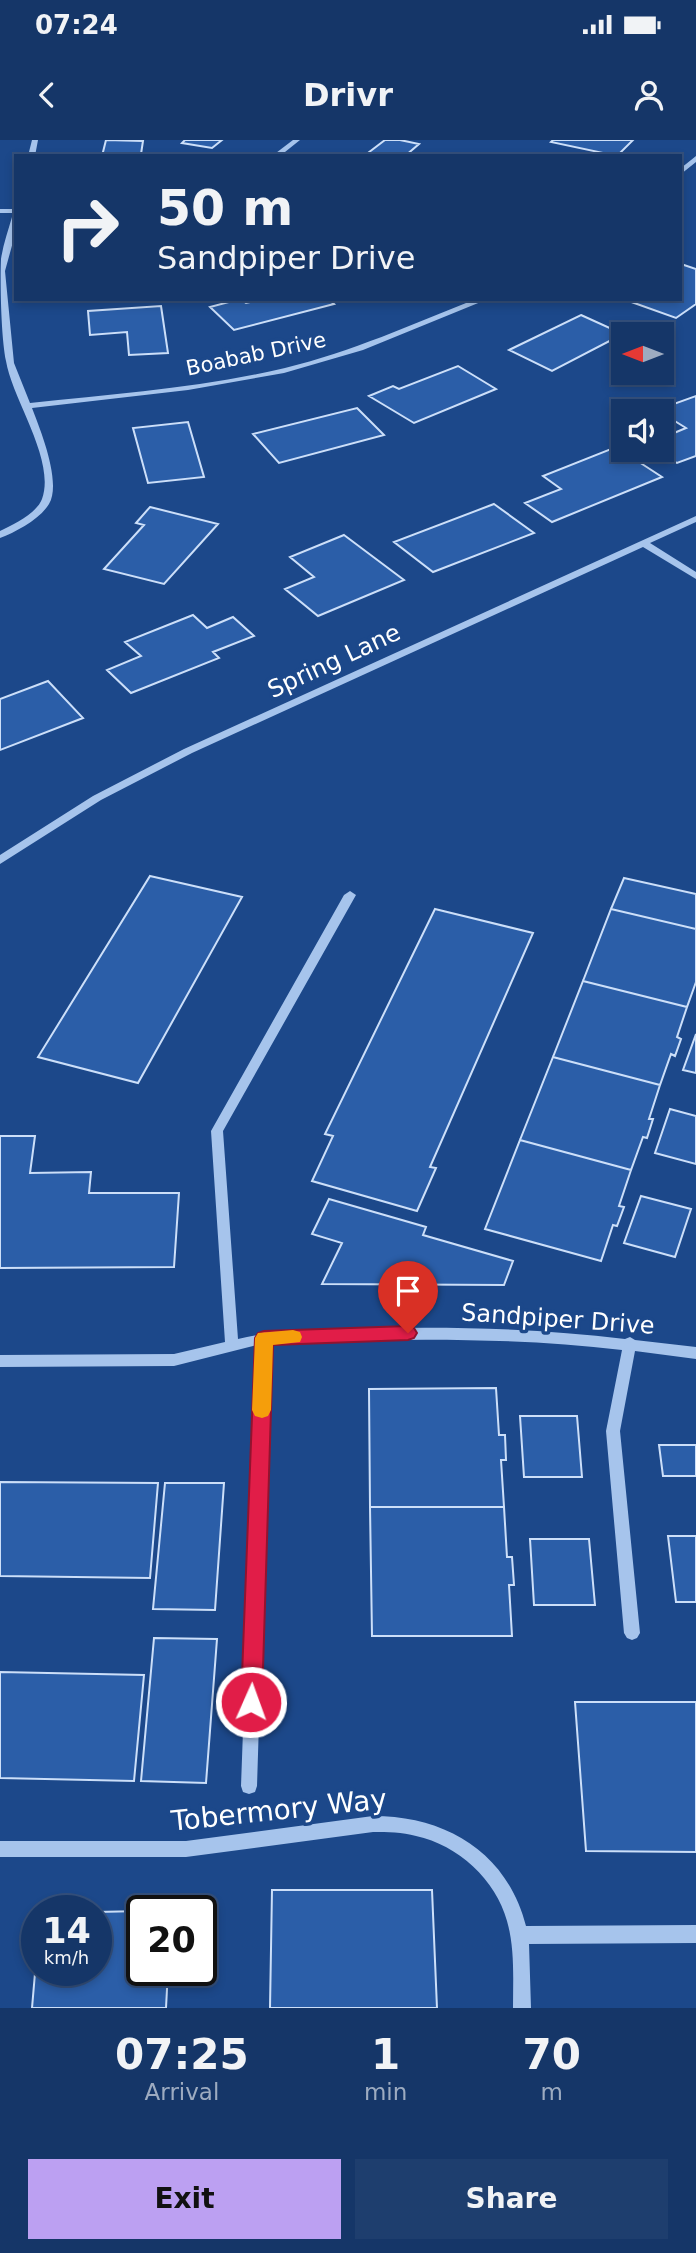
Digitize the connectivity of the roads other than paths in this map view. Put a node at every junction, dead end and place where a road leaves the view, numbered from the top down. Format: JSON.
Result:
{"nodes":[{"id":1,"x":297,"y":140,"type":"edge"},
{"id":2,"x":278,"y":154,"type":"edge"},
{"id":3,"x":696,"y":158,"type":"edge"},
{"id":4,"x":682,"y":171,"type":"edge"},
{"id":5,"x":14,"y":222,"type":"edge"},
{"id":6,"x":479,"y":301,"type":"edge"},
{"id":7,"x":10,"y":363,"type":"junction"},
{"id":8,"x":0,"y":364,"type":"edge"},
{"id":9,"x":26,"y":406,"type":"junction"},
{"id":10,"x":696,"y":519,"type":"edge"},
{"id":11,"x":0,"y":535,"type":"edge"},
{"id":12,"x":643,"y":543,"type":"junction"},
{"id":13,"x":696,"y":576,"type":"edge"},
{"id":14,"x":0,"y":860,"type":"edge"},
{"id":15,"x":349,"y":895,"type":"dead end"},
{"id":16,"x":264,"y":1338,"type":"junction"},
{"id":17,"x":629,"y":1343,"type":"junction"},
{"id":18,"x":232,"y":1347,"type":"junction"},
{"id":19,"x":696,"y":1353,"type":"edge"},
{"id":20,"x":0,"y":1361,"type":"edge"},
{"id":21,"x":632,"y":1633,"type":"dead end"},
{"id":22,"x":248,"y":1786,"type":"dead end"},
{"id":23,"x":0,"y":1849,"type":"edge"},
{"id":24,"x":696,"y":1934,"type":"edge"},
{"id":25,"x":518,"y":1935,"type":"junction"},
{"id":26,"x":522,"y":2008,"type":"edge"}],
"edges":[{"from":1,"to":2,"type":"street"},
{"from":3,"to":4,"type":"street"},
{"from":5,"to":7,"type":"street"},
{"from":6,"to":9,"type":"street","name":"Boabab Drive"},
{"from":7,"to":8,"type":"street"},
{"from":7,"to":9,"type":"street"},
{"from":9,"to":11,"type":"street"},
{"from":10,"to":12,"type":"street","name":"Spring Lane"},
{"from":12,"to":13,"type":"street"},
{"from":12,"to":14,"type":"street","name":"Spring Lane"},
{"from":15,"to":18,"type":"street"},
{"from":16,"to":17,"type":"street","name":"Sandpiper Drive"},
{"from":16,"to":18,"type":"street","name":"Sandpiper Drive"},
{"from":16,"to":22,"type":"street"},
{"from":17,"to":19,"type":"street","name":"Sandpiper Drive"},
{"from":17,"to":21,"type":"street"},
{"from":18,"to":20,"type":"street","name":"Sandpiper Drive"},
{"from":23,"to":25,"type":"street","name":"Tobermory Way"},
{"from":24,"to":25,"type":"street"},
{"from":25,"to":26,"type":"street","name":"Tobermory Way"}]}
